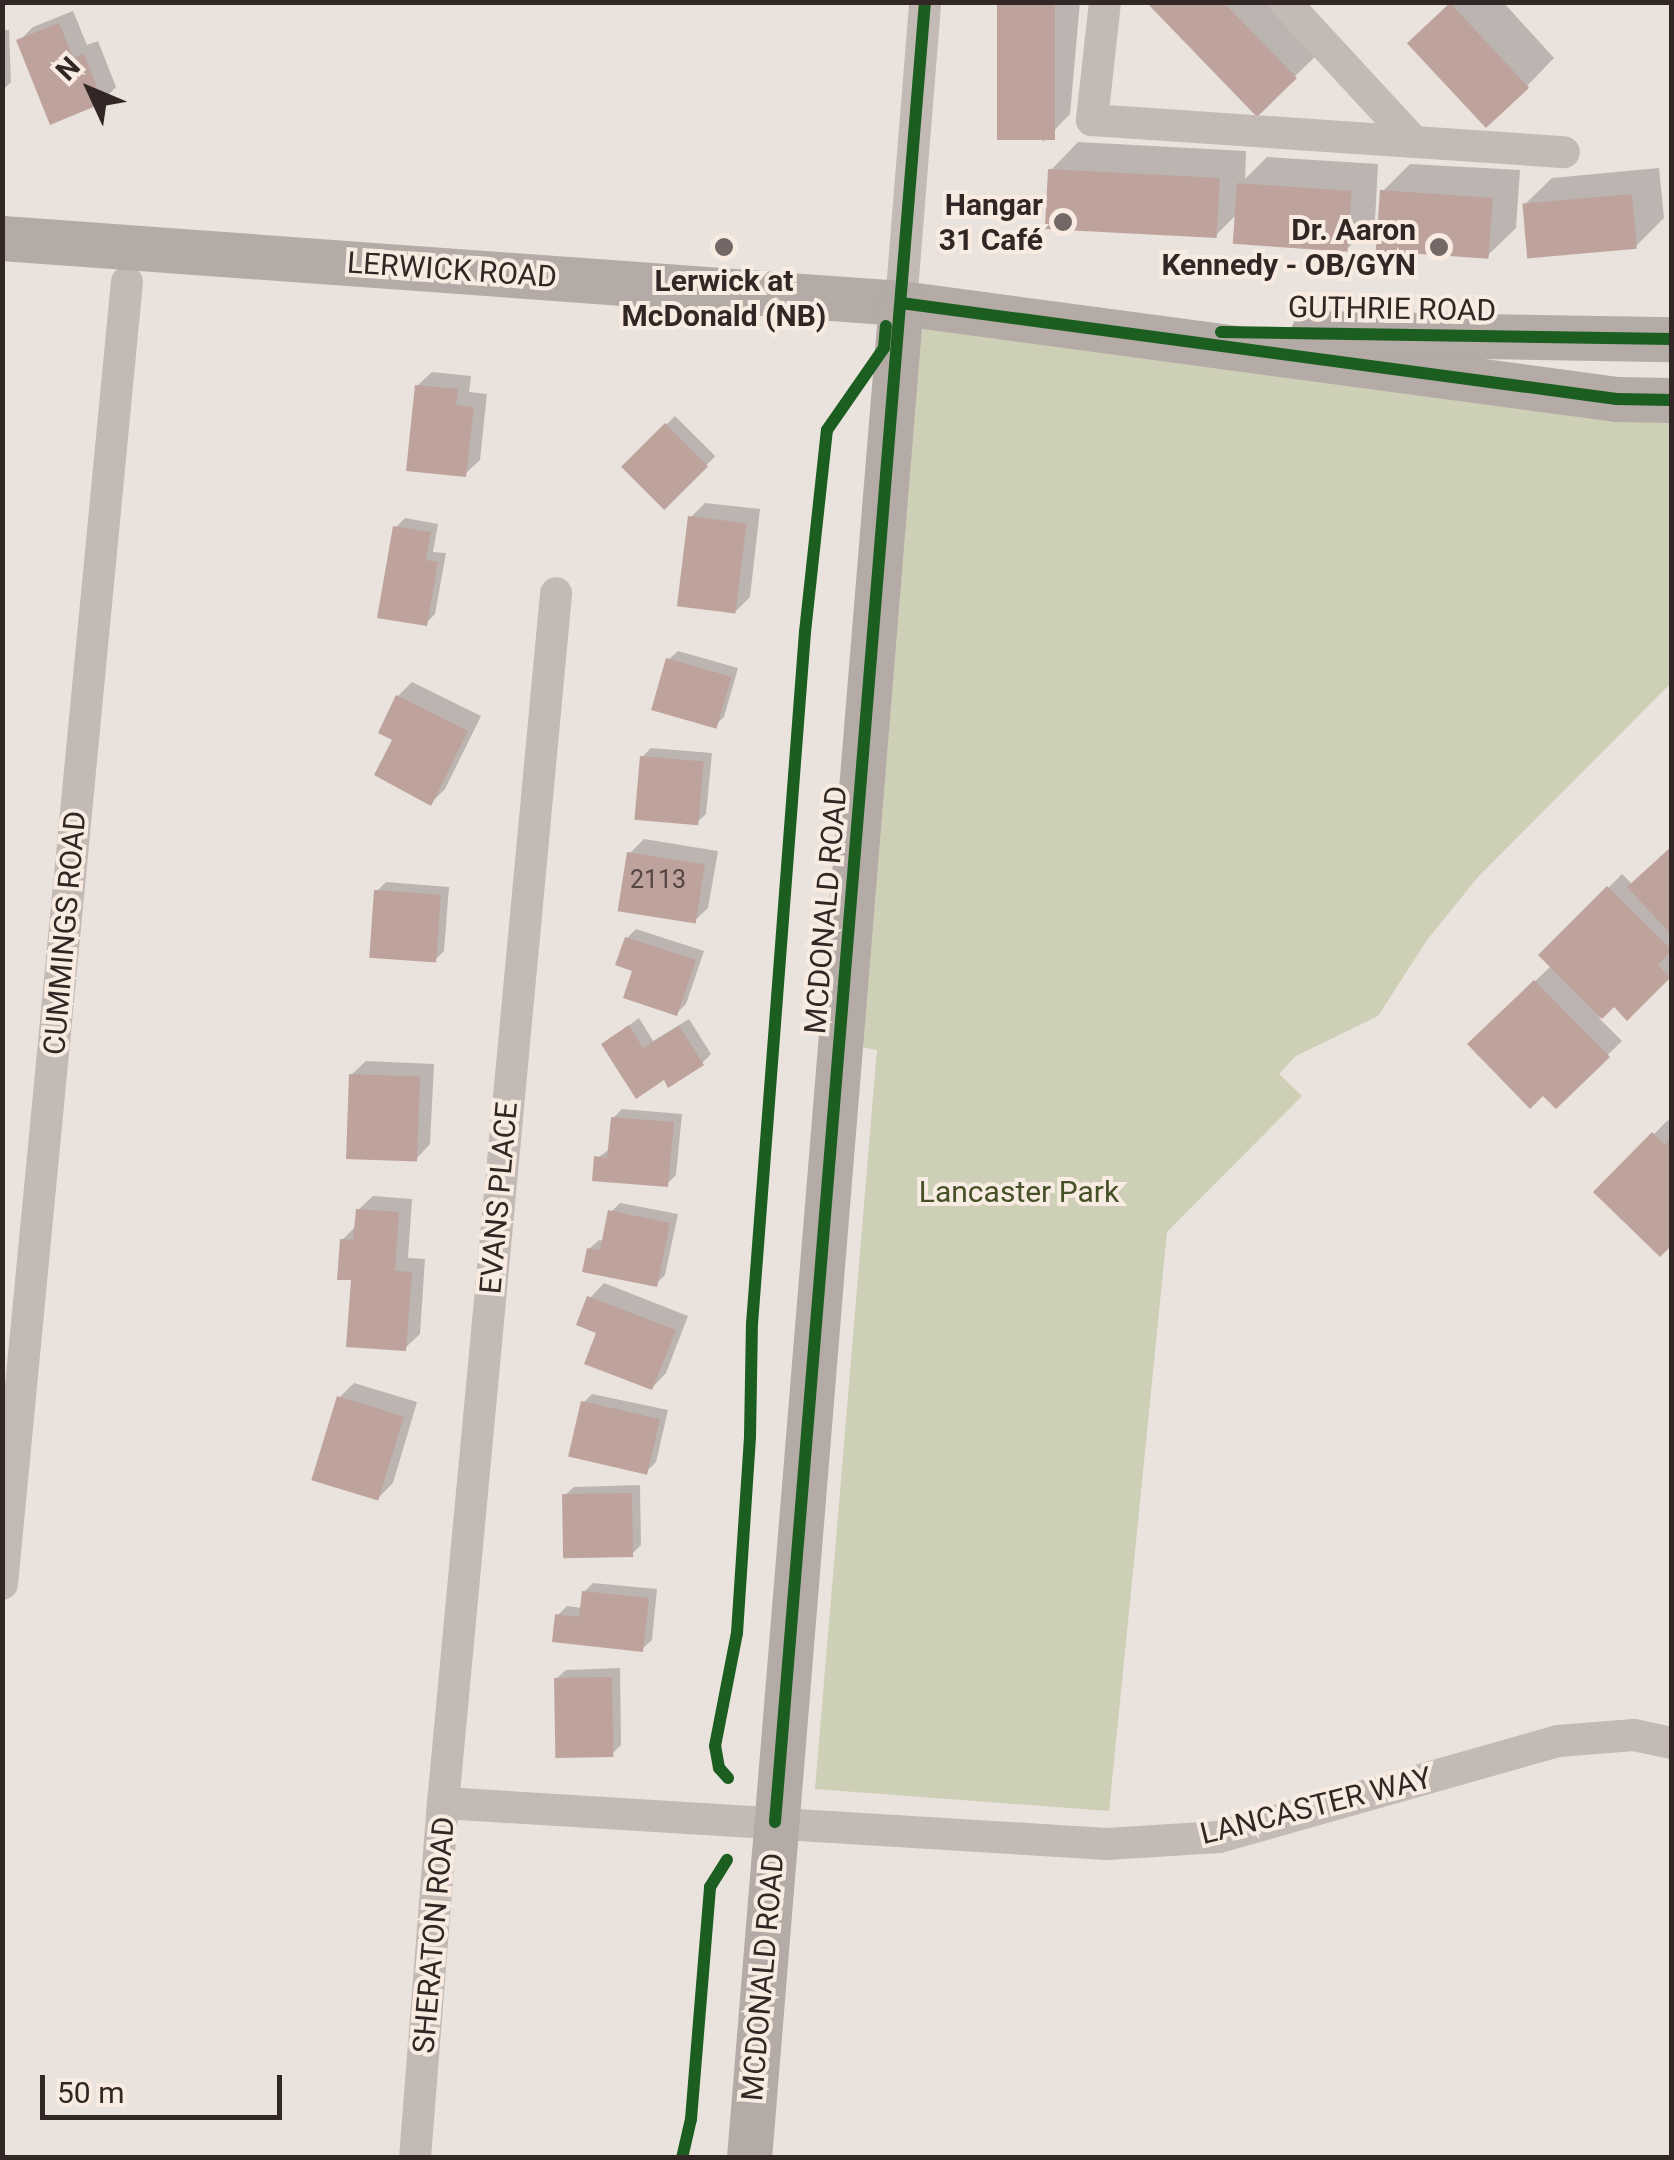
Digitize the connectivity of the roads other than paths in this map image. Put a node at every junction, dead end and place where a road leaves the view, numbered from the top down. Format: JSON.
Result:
{"nodes":[{"id":1,"x":925,"y":2,"type":"edge"},
{"id":2,"x":1105,"y":2,"type":"edge"},
{"id":3,"x":1284,"y":2,"type":"edge"},
{"id":4,"x":1414,"y":142,"type":"junction"},
{"id":5,"x":1564,"y":152,"type":"dead end"},
{"id":6,"x":2,"y":238,"type":"edge"},
{"id":7,"x":128,"y":282,"type":"dead end"},
{"id":8,"x":900,"y":303,"type":"junction"},
{"id":9,"x":1112,"y":330,"type":"junction"},
{"id":10,"x":1672,"y":338,"type":"edge"},
{"id":11,"x":1672,"y":400,"type":"edge"},
{"id":12,"x":556,"y":593,"type":"dead end"},
{"id":13,"x":2,"y":1584,"type":"edge"},
{"id":14,"x":1672,"y":1743,"type":"edge"},
{"id":15,"x":443,"y":1802,"type":"junction"},
{"id":16,"x":775,"y":1822,"type":"junction"},
{"id":17,"x":415,"y":2158,"type":"edge"},
{"id":18,"x":749,"y":2158,"type":"edge"}],
"edges":[{"from":1,"to":8,"type":"street","name":"MCDONALD ROAD"},
{"from":2,"to":4,"type":"street"},
{"from":3,"to":4,"type":"street"},
{"from":4,"to":5,"type":"street"},
{"from":6,"to":8,"type":"main road","name":"LERWICK ROAD"},
{"from":7,"to":13,"type":"street","name":"CUMMINGS ROAD"},
{"from":8,"to":9,"type":"main road","name":"GUTHRIE ROAD"},
{"from":8,"to":16,"type":"main road","name":"MCDONALD ROAD"},
{"from":9,"to":10,"type":"main road","name":"GUTHRIE ROAD"},
{"from":9,"to":11,"type":"main road","name":"GUTHRIE ROAD"},
{"from":12,"to":15,"type":"street","name":"EVANS PLACE"},
{"from":14,"to":16,"type":"street","name":"LANCASTER WAY"},
{"from":15,"to":16,"type":"street","name":"SHERATON ROAD"},
{"from":15,"to":17,"type":"street","name":"SHERATON ROAD"},
{"from":16,"to":18,"type":"main road","name":"MCDONALD ROAD"}]}
